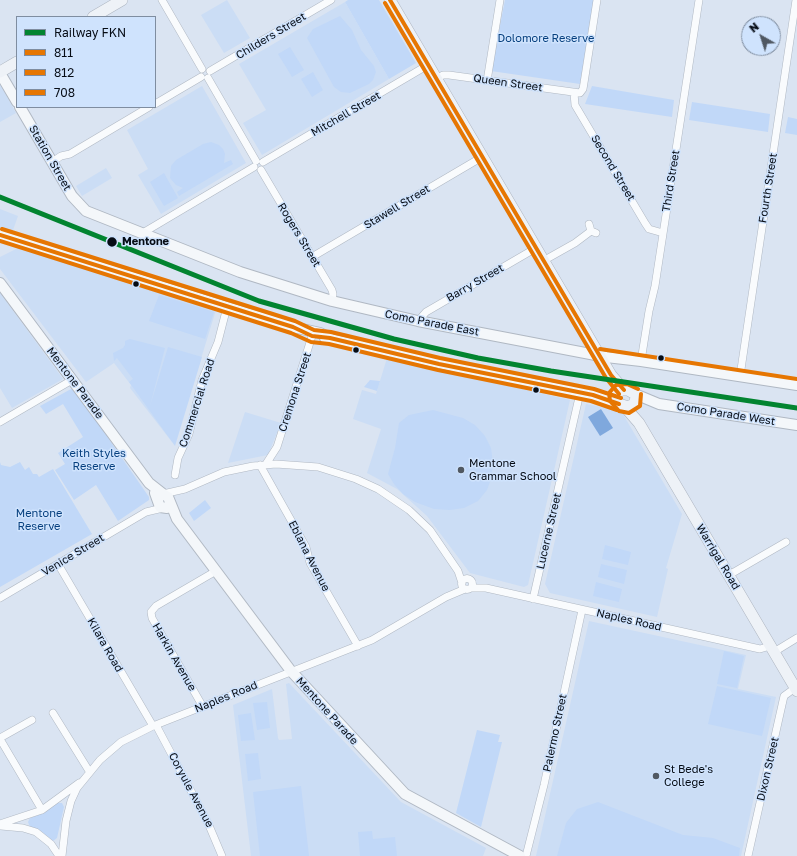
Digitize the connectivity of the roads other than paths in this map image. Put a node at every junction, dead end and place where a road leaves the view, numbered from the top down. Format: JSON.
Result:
{"nodes":[{"id":1,"x":122,"y":0,"type":"edge"},
{"id":2,"x":162,"y":0,"type":"edge"},
{"id":3,"x":331,"y":0,"type":"edge"},
{"id":4,"x":390,"y":0,"type":"edge"},
{"id":5,"x":500,"y":0,"type":"edge"},
{"id":6,"x":597,"y":0,"type":"edge"},
{"id":7,"x":699,"y":0,"type":"edge"},
{"id":8,"x":796,"y":0,"type":"edge"},
{"id":9,"x":95,"y":16,"type":"edge"},
{"id":10,"x":16,"y":63,"type":"edge"},
{"id":11,"x":428,"y":65,"type":"junction"},
{"id":12,"x":0,"y":72,"type":"edge"},
{"id":13,"x":205,"y":74,"type":"junction"},
{"id":14,"x":436,"y":79,"type":"junction"},
{"id":15,"x":487,"y":80,"type":"junction"},
{"id":16,"x":578,"y":92,"type":"junction"},
{"id":17,"x":16,"y":100,"type":"edge"},
{"id":18,"x":156,"y":103,"type":"edge"},
{"id":19,"x":21,"y":108,"type":"edge"},
{"id":20,"x":147,"y":108,"type":"edge"},
{"id":21,"x":482,"y":157,"type":"junction"},
{"id":22,"x":52,"y":162,"type":"junction"},
{"id":23,"x":258,"y":163,"type":"junction"},
{"id":24,"x":82,"y":208,"type":"joint"},
{"id":25,"x":592,"y":229,"type":"dead end"},
{"id":26,"x":663,"y":233,"type":"junction"},
{"id":27,"x":141,"y":234,"type":"junction"},
{"id":28,"x":0,"y":235,"type":"edge"},
{"id":29,"x":536,"y":248,"type":"junction"},
{"id":30,"x":312,"y":257,"type":"junction"},
{"id":31,"x":543,"y":261,"type":"junction"},
{"id":32,"x":0,"y":283,"type":"edge"},
{"id":33,"x":332,"y":301,"type":"junction"},
{"id":34,"x":227,"y":307,"type":"junction"},
{"id":35,"x":418,"y":321,"type":"junction"},
{"id":36,"x":293,"y":327,"type":"junction"},
{"id":37,"x":312,"y":336,"type":"junction"},
{"id":38,"x":330,"y":338,"type":"junction"},
{"id":39,"x":599,"y":355,"type":"junction"},
{"id":40,"x":641,"y":360,"type":"junction"},
{"id":41,"x":740,"y":376,"type":"junction"},
{"id":42,"x":72,"y":380,"type":"junction"},
{"id":43,"x":797,"y":385,"type":"edge"},
{"id":44,"x":580,"y":393,"type":"junction"},
{"id":45,"x":626,"y":399,"type":"junction"},
{"id":46,"x":0,"y":422,"type":"edge"},
{"id":47,"x":797,"y":425,"type":"edge"},
{"id":48,"x":277,"y":447,"type":"junction"},
{"id":49,"x":263,"y":465,"type":"junction"},
{"id":50,"x":285,"y":465,"type":"junction"},
{"id":51,"x":175,"y":475,"type":"dead end"},
{"id":52,"x":185,"y":489,"type":"junction"},
{"id":53,"x":160,"y":496,"type":"junction"},
{"id":54,"x":167,"y":506,"type":"junction"},
{"id":55,"x":146,"y":512,"type":"junction"},
{"id":56,"x":786,"y":542,"type":"dead end"},
{"id":57,"x":58,"y":564,"type":"junction"},
{"id":58,"x":216,"y":571,"type":"junction"},
{"id":59,"x":728,"y":575,"type":"junction"},
{"id":60,"x":467,"y":584,"type":"junction"},
{"id":61,"x":0,"y":598,"type":"edge"},
{"id":62,"x":533,"y":599,"type":"junction"},
{"id":63,"x":582,"y":610,"type":"junction"},
{"id":64,"x":797,"y":638,"type":"edge"},
{"id":65,"x":358,"y":646,"type":"junction"},
{"id":66,"x":772,"y":649,"type":"junction"},
{"id":67,"x":291,"y":671,"type":"junction"},
{"id":68,"x":796,"y":690,"type":"edge"},
{"id":69,"x":203,"y":707,"type":"junction"},
{"id":70,"x":53,"y":713,"type":"dead end"},
{"id":71,"x":32,"y":720,"type":"dead end"},
{"id":72,"x":155,"y":725,"type":"junction"},
{"id":73,"x":0,"y":738,"type":"edge"},
{"id":74,"x":89,"y":771,"type":"junction"},
{"id":75,"x":81,"y":782,"type":"junction"},
{"id":76,"x":58,"y":799,"type":"junction"},
{"id":77,"x":70,"y":806,"type":"junction"},
{"id":78,"x":42,"y":810,"type":"junction"},
{"id":79,"x":25,"y":817,"type":"junction"},
{"id":80,"x":0,"y":825,"type":"edge"},
{"id":81,"x":28,"y":829,"type":"junction"},
{"id":82,"x":60,"y":856,"type":"edge"},
{"id":83,"x":222,"y":856,"type":"edge"},
{"id":84,"x":520,"y":856,"type":"edge"},
{"id":85,"x":526,"y":856,"type":"edge"},
{"id":86,"x":748,"y":856,"type":"edge"}],
"edges":[{"from":1,"to":9,"type":"main road"},
{"from":2,"to":13,"type":"street"},
{"from":3,"to":13,"type":"street","name":"Childers Street"},
{"from":4,"to":11,"type":"main road","name":"Warrigal Road"},
{"from":5,"to":15,"type":"street"},
{"from":6,"to":16,"type":"street","name":"Second Street"},
{"from":7,"to":26,"type":"street","name":"Third Street"},
{"from":8,"to":41,"type":"street","name":"Fourth Street"},
{"from":10,"to":12,"type":"main road"},
{"from":11,"to":14,"type":"main road","name":"Warrigal Road"},
{"from":11,"to":23,"type":"street","name":"Mitchell Street"},
{"from":12,"to":17,"type":"street"},
{"from":13,"to":18,"type":"street","name":"Childers Street"},
{"from":13,"to":23,"type":"street"},
{"from":14,"to":15,"type":"street","name":"Queen Street"},
{"from":14,"to":21,"type":"main road","name":"Warrigal Road"},
{"from":15,"to":16,"type":"street","name":"Queen Street"},
{"from":16,"to":26,"type":"street","name":"Second Street"},
{"from":19,"to":22,"type":"street","name":"Station Street"},
{"from":20,"to":22,"type":"street"},
{"from":21,"to":29,"type":"main road","name":"Warrigal Road"},
{"from":21,"to":30,"type":"street","name":"Stawell Street"},
{"from":22,"to":24,"type":"street","name":"Station Street"},
{"from":23,"to":27,"type":"street","name":"Mitchell Street"},
{"from":23,"to":30,"type":"street","name":"Rogers Street"},
{"from":24,"to":27,"type":"street","name":"Como Parade East"},
{"from":25,"to":31,"type":"street"},
{"from":26,"to":40,"type":"street","name":"Third Street"},
{"from":27,"to":33,"type":"street","name":"Como Parade East"},
{"from":28,"to":34,"type":"street","name":"Como Parade West"},
{"from":29,"to":31,"type":"main road","name":"Warrigal Road"},
{"from":29,"to":35,"type":"street","name":"Barry Street"},
{"from":30,"to":33,"type":"street","name":"Rogers Street"},
{"from":31,"to":39,"type":"main road","name":"Warrigal Road"},
{"from":32,"to":42,"type":"street","name":"Mentone Parade"},
{"from":33,"to":35,"type":"street","name":"Como Parade East"},
{"from":34,"to":36,"type":"street","name":"Como Parade West"},
{"from":34,"to":51,"type":"street","name":"Commercial Road"},
{"from":35,"to":39,"type":"street","name":"Como Parade East"},
{"from":36,"to":37,"type":"street","name":"Como Parade West"},
{"from":36,"to":38,"type":"street","name":"Como Parade West"},
{"from":37,"to":38,"type":"street","name":"Como Parade West"},
{"from":37,"to":48,"type":"street","name":"Cremona Street"},
{"from":38,"to":44,"type":"street","name":"Como Parade West"},
{"from":39,"to":40,"type":"street","name":"Como Parade East"},
{"from":39,"to":45,"type":"main road","name":"Warrigal Road"},
{"from":40,"to":41,"type":"street","name":"Como Parade East"},
{"from":41,"to":43,"type":"street","name":"Como Parade East"},
{"from":42,"to":46,"type":"street"},
{"from":42,"to":53,"type":"street","name":"Mentone Parade"},
{"from":44,"to":45,"type":"street","name":"Como Parade West"},
{"from":44,"to":62,"type":"street","name":"Lucerne Street"},
{"from":45,"to":47,"type":"street","name":"Como Parade West"},
{"from":45,"to":59,"type":"main road","name":"Warrigal Road"},
{"from":48,"to":49,"type":"street","name":"Cremona Street"},
{"from":48,"to":50,"type":"street"},
{"from":49,"to":50,"type":"street","name":"Venice Street"},
{"from":49,"to":52,"type":"street","name":"Venice Street"},
{"from":49,"to":65,"type":"street","name":"Eblana Avenue"},
{"from":50,"to":60,"type":"street","name":"Venice Street"},
{"from":52,"to":53,"type":"street","name":"Venice Street"},
{"from":52,"to":54,"type":"street","name":"Venice Street"},
{"from":53,"to":54,"type":"street","name":"Mentone Parade"},
{"from":53,"to":55,"type":"street","name":"Venice Street"},
{"from":54,"to":55,"type":"street","name":"Venice Street"},
{"from":54,"to":58,"type":"street","name":"Mentone Parade"},
{"from":55,"to":57,"type":"street","name":"Venice Street"},
{"from":56,"to":59,"type":"street"},
{"from":57,"to":61,"type":"street","name":"Venice Street"},
{"from":57,"to":72,"type":"street","name":"Kilara Road"},
{"from":58,"to":67,"type":"street","name":"Mentone Parade"},
{"from":58,"to":69,"type":"street","name":"Harkin Avenue"},
{"from":59,"to":66,"type":"main road","name":"Warrigal Road"},
{"from":60,"to":62,"type":"street","name":"Naples Road"},
{"from":60,"to":65,"type":"street","name":"Naples Road"},
{"from":62,"to":63,"type":"street","name":"Naples Road"},
{"from":63,"to":66,"type":"street","name":"Naples Road"},
{"from":63,"to":85,"type":"street","name":"Palermo Street"},
{"from":64,"to":66,"type":"street"},
{"from":65,"to":67,"type":"street","name":"Naples Road"},
{"from":66,"to":68,"type":"main road","name":"Warrigal Road"},
{"from":67,"to":69,"type":"street","name":"Naples Road"},
{"from":67,"to":84,"type":"street","name":"Mentone Parade"},
{"from":68,"to":86,"type":"street","name":"Dixon Street"},
{"from":69,"to":72,"type":"street","name":"Naples Road"},
{"from":70,"to":74,"type":"street"},
{"from":71,"to":73,"type":"street"},
{"from":72,"to":74,"type":"street","name":"Naples Road"},
{"from":72,"to":83,"type":"street","name":"Coryule Avenue"},
{"from":73,"to":78,"type":"street"},
{"from":74,"to":75,"type":"street","name":"Naples Road"},
{"from":75,"to":76,"type":"street"},
{"from":75,"to":77,"type":"street","name":"Naples Road"},
{"from":76,"to":77,"type":"street"},
{"from":76,"to":78,"type":"street"},
{"from":77,"to":82,"type":"street","name":"Naples Road"},
{"from":78,"to":79,"type":"street"},
{"from":79,"to":80,"type":"street"},
{"from":79,"to":81,"type":"street"},
{"from":80,"to":81,"type":"street"},
{"from":81,"to":82,"type":"street"}]}
